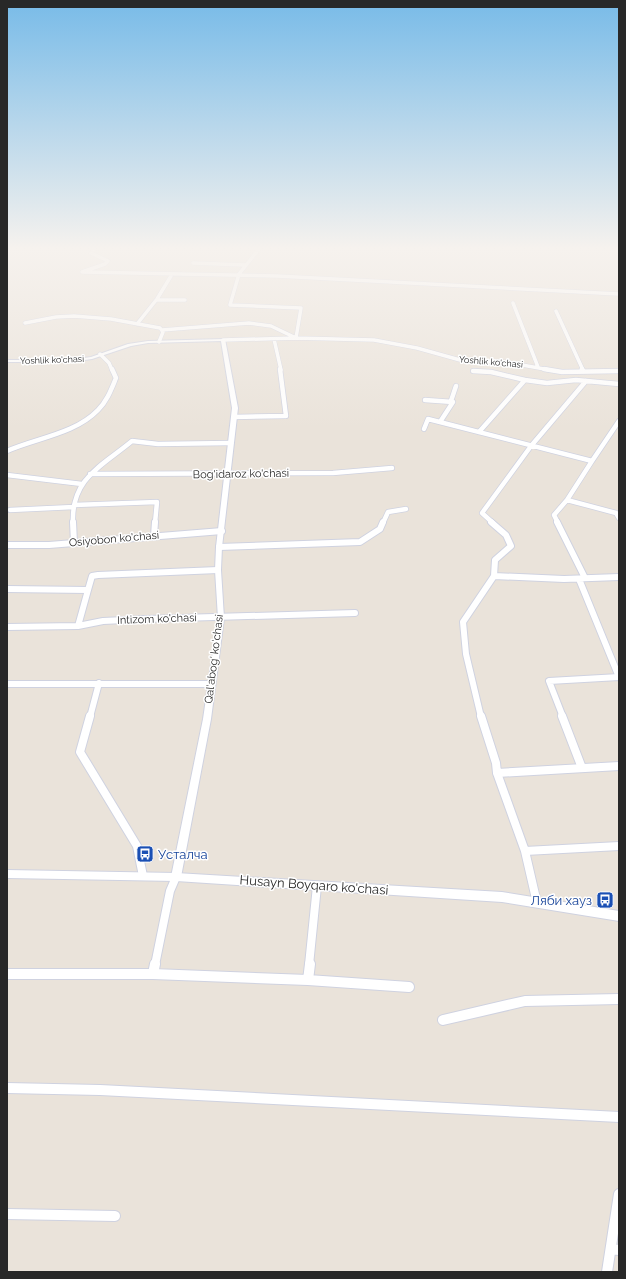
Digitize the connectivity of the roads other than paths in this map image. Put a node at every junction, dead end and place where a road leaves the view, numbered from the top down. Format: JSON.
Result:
{"nodes":[{"id":1,"x":149,"y":309,"type":"edge"},
{"id":2,"x":301,"y":309,"type":"edge"},
{"id":3,"x":516,"y":309,"type":"edge"},
{"id":4,"x":556,"y":311,"type":"dead end"},
{"id":5,"x":24,"y":323,"type":"dead end"},
{"id":6,"x":137,"y":324,"type":"junction"},
{"id":7,"x":162,"y":330,"type":"junction"},
{"id":8,"x":296,"y":338,"type":"junction"},
{"id":9,"x":274,"y":339,"type":"junction"},
{"id":10,"x":223,"y":340,"type":"junction"},
{"id":11,"x":159,"y":342,"type":"junction"},
{"id":12,"x":100,"y":354,"type":"junction"},
{"id":13,"x":7,"y":362,"type":"edge"},
{"id":14,"x":538,"y":367,"type":"junction"},
{"id":15,"x":473,"y":371,"type":"dead end"},
{"id":16,"x":583,"y":371,"type":"junction"},
{"id":17,"x":619,"y":371,"type":"edge"},
{"id":18,"x":525,"y":380,"type":"junction"},
{"id":19,"x":586,"y":381,"type":"junction"},
{"id":20,"x":619,"y":384,"type":"edge"},
{"id":21,"x":456,"y":386,"type":"dead end"},
{"id":22,"x":425,"y":400,"type":"dead end"},
{"id":23,"x":451,"y":401,"type":"junction"},
{"id":24,"x":234,"y":417,"type":"junction"},
{"id":25,"x":619,"y":421,"type":"edge"},
{"id":26,"x":440,"y":422,"type":"junction"},
{"id":27,"x":424,"y":429,"type":"dead end"},
{"id":28,"x":618,"y":429,"type":"edge"},
{"id":29,"x":479,"y":432,"type":"junction"},
{"id":30,"x":231,"y":443,"type":"junction"},
{"id":31,"x":531,"y":446,"type":"junction"},
{"id":32,"x":7,"y":450,"type":"edge"},
{"id":33,"x":592,"y":462,"type":"junction"},
{"id":34,"x":392,"y":468,"type":"dead end"},
{"id":35,"x":90,"y":474,"type":"junction"},
{"id":36,"x":226,"y":474,"type":"junction"},
{"id":37,"x":7,"y":475,"type":"edge"},
{"id":38,"x":82,"y":484,"type":"junction"},
{"id":39,"x":567,"y":500,"type":"junction"},
{"id":40,"x":74,"y":506,"type":"junction"},
{"id":41,"x":406,"y":509,"type":"dead end"},
{"id":42,"x":10,"y":510,"type":"dead end"},
{"id":43,"x":619,"y":518,"type":"edge"},
{"id":44,"x":222,"y":531,"type":"junction"},
{"id":45,"x":154,"y":536,"type":"junction"},
{"id":46,"x":74,"y":543,"type":"junction"},
{"id":47,"x":7,"y":545,"type":"edge"},
{"id":48,"x":220,"y":547,"type":"junction"},
{"id":49,"x":218,"y":570,"type":"junction"},
{"id":50,"x":494,"y":576,"type":"junction"},
{"id":51,"x":619,"y":577,"type":"edge"},
{"id":52,"x":582,"y":579,"type":"junction"},
{"id":53,"x":7,"y":589,"type":"edge"},
{"id":54,"x":88,"y":590,"type":"junction"},
{"id":55,"x":355,"y":612,"type":"dead end"},
{"id":56,"x":221,"y":618,"type":"junction"},
{"id":57,"x":78,"y":626,"type":"junction"},
{"id":58,"x":7,"y":627,"type":"edge"},
{"id":59,"x":619,"y":677,"type":"edge"},
{"id":60,"x":100,"y":683,"type":"junction"},
{"id":61,"x":7,"y":684,"type":"edge"},
{"id":62,"x":212,"y":684,"type":"junction"},
{"id":63,"x":619,"y":766,"type":"edge"},
{"id":64,"x":582,"y":768,"type":"junction"},
{"id":65,"x":496,"y":773,"type":"junction"},
{"id":66,"x":619,"y":846,"type":"edge"},
{"id":67,"x":524,"y":851,"type":"junction"},
{"id":68,"x":7,"y":874,"type":"edge"},
{"id":69,"x":143,"y":876,"type":"junction"},
{"id":70,"x":176,"y":877,"type":"junction"},
{"id":71,"x":318,"y":886,"type":"junction"},
{"id":72,"x":537,"y":903,"type":"junction"},
{"id":73,"x":619,"y":916,"type":"edge"},
{"id":74,"x":7,"y":974,"type":"edge"},
{"id":75,"x":153,"y":974,"type":"junction"},
{"id":76,"x":308,"y":980,"type":"junction"},
{"id":77,"x":409,"y":987,"type":"dead end"},
{"id":78,"x":619,"y":999,"type":"edge"},
{"id":79,"x":443,"y":1020,"type":"dead end"},
{"id":80,"x":7,"y":1088,"type":"edge"},
{"id":81,"x":619,"y":1117,"type":"edge"},
{"id":82,"x":619,"y":1194,"type":"edge"},
{"id":83,"x":7,"y":1214,"type":"edge"},
{"id":84,"x":115,"y":1216,"type":"dead end"},
{"id":85,"x":615,"y":1250,"type":"edge"},
{"id":86,"x":607,"y":1272,"type":"edge"}],
"edges":[{"from":1,"to":6,"type":"street"},
{"from":2,"to":8,"type":"street"},
{"from":3,"to":14,"type":"street"},
{"from":4,"to":16,"type":"street"},
{"from":5,"to":6,"type":"street"},
{"from":6,"to":7,"type":"street"},
{"from":7,"to":8,"type":"street"},
{"from":7,"to":11,"type":"street"},
{"from":8,"to":9,"type":"street","name":"Yoshlik ko'chasi"},
{"from":8,"to":14,"type":"street","name":"Yoshlik ko'chasi"},
{"from":9,"to":10,"type":"street","name":"Yoshlik ko'chasi"},
{"from":9,"to":24,"type":"street"},
{"from":10,"to":11,"type":"street","name":"Yoshlik ko'chasi"},
{"from":10,"to":24,"type":"street","name":"Qal'abog' ko'chasi"},
{"from":11,"to":12,"type":"street","name":"Yoshlik ko'chasi"},
{"from":12,"to":13,"type":"street","name":"Yoshlik ko'chasi"},
{"from":12,"to":32,"type":"street"},
{"from":14,"to":16,"type":"street","name":"Yoshlik ko'chasi"},
{"from":15,"to":18,"type":"street"},
{"from":16,"to":17,"type":"street","name":"Yoshlik ko'chasi"},
{"from":18,"to":19,"type":"street"},
{"from":18,"to":29,"type":"street"},
{"from":19,"to":20,"type":"street"},
{"from":19,"to":31,"type":"street"},
{"from":21,"to":23,"type":"street"},
{"from":22,"to":23,"type":"street"},
{"from":23,"to":26,"type":"street"},
{"from":24,"to":30,"type":"street","name":"Qal'abog' ko'chasi"},
{"from":25,"to":28,"type":"street"},
{"from":26,"to":27,"type":"street"},
{"from":26,"to":29,"type":"street"},
{"from":28,"to":33,"type":"street"},
{"from":29,"to":31,"type":"street"},
{"from":30,"to":35,"type":"street"},
{"from":30,"to":36,"type":"street","name":"Qal'abog' ko'chasi"},
{"from":31,"to":33,"type":"street"},
{"from":31,"to":50,"type":"street"},
{"from":33,"to":39,"type":"street"},
{"from":34,"to":36,"type":"street","name":"Bog'idaroz ko'chasi"},
{"from":35,"to":36,"type":"street","name":"Bog'idaroz ko'chasi"},
{"from":35,"to":38,"type":"street"},
{"from":36,"to":44,"type":"street","name":"Qal'abog' ko'chasi"},
{"from":37,"to":38,"type":"street"},
{"from":38,"to":40,"type":"street"},
{"from":39,"to":43,"type":"street"},
{"from":39,"to":52,"type":"street"},
{"from":40,"to":42,"type":"street"},
{"from":40,"to":45,"type":"street"},
{"from":40,"to":46,"type":"street"},
{"from":41,"to":48,"type":"street"},
{"from":44,"to":45,"type":"street","name":"Osiyobon ko'chasi"},
{"from":44,"to":48,"type":"street","name":"Qal'abog' ko'chasi"},
{"from":45,"to":46,"type":"street","name":"Osiyobon ko'chasi"},
{"from":46,"to":47,"type":"street","name":"Osiyobon ko'chasi"},
{"from":48,"to":49,"type":"street","name":"Qal'abog' ko'chasi"},
{"from":49,"to":54,"type":"street"},
{"from":49,"to":56,"type":"street","name":"Qal'abog' ko'chasi"},
{"from":50,"to":52,"type":"street"},
{"from":50,"to":65,"type":"street"},
{"from":51,"to":52,"type":"street"},
{"from":52,"to":59,"type":"street"},
{"from":53,"to":54,"type":"street"},
{"from":54,"to":57,"type":"street"},
{"from":55,"to":56,"type":"street","name":"Intizom ko'chasi"},
{"from":56,"to":57,"type":"street","name":"Intizom ko'chasi"},
{"from":56,"to":62,"type":"street","name":"Qal'abog' ko'chasi"},
{"from":57,"to":58,"type":"street","name":"Intizom ko'chasi"},
{"from":59,"to":64,"type":"street"},
{"from":60,"to":61,"type":"street"},
{"from":60,"to":62,"type":"street"},
{"from":60,"to":69,"type":"street"},
{"from":62,"to":70,"type":"street","name":"Qal'abog' ko'chasi"},
{"from":63,"to":64,"type":"street"},
{"from":64,"to":65,"type":"street"},
{"from":65,"to":67,"type":"street"},
{"from":66,"to":67,"type":"street"},
{"from":67,"to":72,"type":"street"},
{"from":68,"to":69,"type":"main road","name":"Husayn Boyqaro ko'chasi"},
{"from":69,"to":70,"type":"main road","name":"Husayn Boyqaro ko'chasi"},
{"from":70,"to":71,"type":"main road","name":"Husayn Boyqaro ko'chasi"},
{"from":70,"to":75,"type":"street","name":"Qal'abog' ko'chasi"},
{"from":71,"to":72,"type":"main road","name":"Husayn Boyqaro ko'chasi"},
{"from":71,"to":76,"type":"street"},
{"from":72,"to":73,"type":"main road","name":"Husayn Boyqaro ko'chasi"},
{"from":74,"to":75,"type":"street"},
{"from":75,"to":76,"type":"street"},
{"from":76,"to":77,"type":"street"},
{"from":78,"to":79,"type":"street"},
{"from":80,"to":81,"type":"street"},
{"from":82,"to":85,"type":"street"},
{"from":83,"to":84,"type":"street"},
{"from":85,"to":86,"type":"street"}]}
